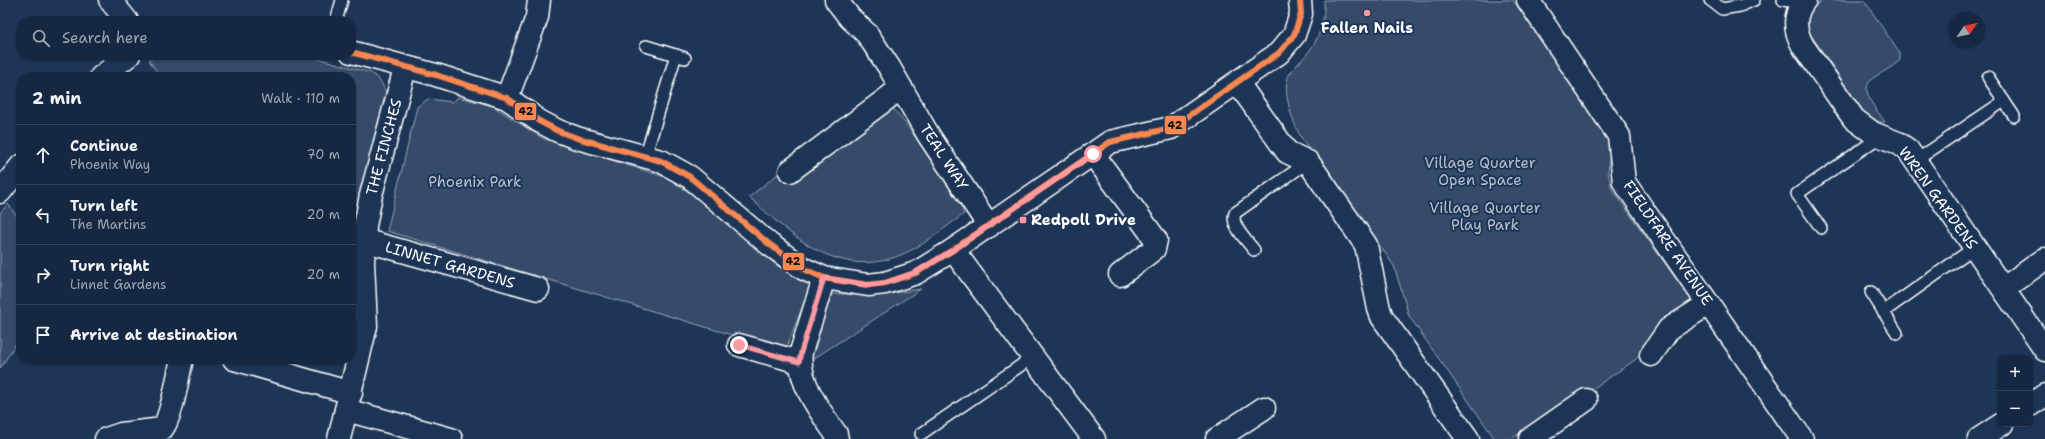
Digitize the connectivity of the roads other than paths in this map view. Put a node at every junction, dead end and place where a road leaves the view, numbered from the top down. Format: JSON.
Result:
{"nodes":[{"id":1,"x":110,"y":0,"type":"edge"},
{"id":2,"x":342,"y":0,"type":"edge"},
{"id":3,"x":539,"y":0,"type":"edge"},
{"id":4,"x":836,"y":0,"type":"edge"},
{"id":5,"x":1300,"y":0,"type":"edge"},
{"id":6,"x":1528,"y":0,"type":"edge"},
{"id":7,"x":1710,"y":0,"type":"edge"},
{"id":8,"x":1754,"y":0,"type":"edge"},
{"id":9,"x":1797,"y":1,"type":"edge"},
{"id":10,"x":123,"y":16,"type":"edge"},
{"id":11,"x":337,"y":16,"type":"edge"},
{"id":12,"x":646,"y":46,"type":"dead end"},
{"id":13,"x":356,"y":53,"type":"edge"},
{"id":14,"x":123,"y":60,"type":"edge"},
{"id":15,"x":405,"y":68,"type":"junction"},
{"id":16,"x":107,"y":72,"type":"edge"},
{"id":17,"x":1988,"y":77,"type":"dead end"},
{"id":18,"x":1238,"y":83,"type":"junction"},
{"id":19,"x":901,"y":88,"type":"junction"},
{"id":20,"x":507,"y":98,"type":"junction"},
{"id":21,"x":2004,"y":101,"type":"junction"},
{"id":22,"x":2014,"y":116,"type":"dead end"},
{"id":23,"x":1881,"y":136,"type":"junction"},
{"id":24,"x":1093,"y":154,"type":"junction"},
{"id":25,"x":645,"y":157,"type":"junction"},
{"id":26,"x":1915,"y":161,"type":"junction"},
{"id":27,"x":1308,"y":162,"type":"junction"},
{"id":28,"x":790,"y":171,"type":"dead end"},
{"id":29,"x":16,"y":172,"type":"edge"},
{"id":30,"x":0,"y":192,"type":"edge"},
{"id":31,"x":989,"y":226,"type":"junction"},
{"id":32,"x":1820,"y":228,"type":"dead end"},
{"id":33,"x":360,"y":230,"type":"edge"},
{"id":34,"x":1975,"y":247,"type":"junction"},
{"id":35,"x":953,"y":250,"type":"junction"},
{"id":36,"x":1254,"y":250,"type":"dead end"},
{"id":37,"x":2045,"y":259,"type":"edge"},
{"id":38,"x":1120,"y":276,"type":"dead end"},
{"id":39,"x":824,"y":278,"type":"junction"},
{"id":40,"x":2004,"y":288,"type":"junction"},
{"id":41,"x":538,"y":289,"type":"dead end"},
{"id":42,"x":1870,"y":292,"type":"dead end"},
{"id":43,"x":1708,"y":304,"type":"junction"},
{"id":44,"x":1883,"y":312,"type":"junction"},
{"id":45,"x":1897,"y":333,"type":"dead end"},
{"id":46,"x":739,"y":345,"type":"dead end"},
{"id":47,"x":2045,"y":350,"type":"edge"},
{"id":48,"x":1651,"y":355,"type":"dead end"},
{"id":49,"x":1033,"y":357,"type":"junction"},
{"id":50,"x":799,"y":362,"type":"junction"},
{"id":51,"x":181,"y":364,"type":"edge"},
{"id":52,"x":248,"y":364,"type":"edge"},
{"id":53,"x":2045,"y":395,"type":"edge"},
{"id":54,"x":1586,"y":400,"type":"dead end"},
{"id":55,"x":349,"y":401,"type":"junction"},
{"id":56,"x":2033,"y":403,"type":"edge"},
{"id":57,"x":1264,"y":408,"type":"dead end"},
{"id":58,"x":1997,"y":427,"type":"edge"},
{"id":59,"x":921,"y":434,"type":"dead end"},
{"id":60,"x":106,"y":439,"type":"edge"},
{"id":61,"x":339,"y":439,"type":"edge"},
{"id":62,"x":450,"y":439,"type":"edge"},
{"id":63,"x":837,"y":439,"type":"edge"},
{"id":64,"x":1094,"y":439,"type":"edge"},
{"id":65,"x":1218,"y":439,"type":"edge"},
{"id":66,"x":1468,"y":439,"type":"edge"},
{"id":67,"x":1530,"y":439,"type":"edge"},
{"id":68,"x":1802,"y":439,"type":"edge"},
{"id":69,"x":1979,"y":439,"type":"edge"}],
"edges":[{"from":1,"to":10,"type":"street"},
{"from":2,"to":11,"type":"lane"},
{"from":3,"to":20,"type":"street"},
{"from":4,"to":19,"type":"street","name":"TEAL WAY"},
{"from":5,"to":18,"type":"street"},
{"from":6,"to":43,"type":"street","name":"FIELDFARE AVENUE"},
{"from":7,"to":8,"type":"lane"},
{"from":9,"to":23,"type":"street","name":"WREN GARDENS"},
{"from":12,"to":25,"type":"lane"},
{"from":13,"to":15,"type":"street"},
{"from":14,"to":16,"type":"street"},
{"from":15,"to":20,"type":"street"},
{"from":15,"to":33,"type":"street","name":"THE FINCHES"},
{"from":17,"to":21,"type":"lane"},
{"from":18,"to":24,"type":"street"},
{"from":18,"to":27,"type":"street"},
{"from":19,"to":28,"type":"street"},
{"from":19,"to":31,"type":"street","name":"TEAL WAY"},
{"from":20,"to":25,"type":"street"},
{"from":21,"to":22,"type":"lane"},
{"from":21,"to":26,"type":"lane"},
{"from":23,"to":26,"type":"street","name":"WREN GARDENS"},
{"from":23,"to":32,"type":"lane"},
{"from":24,"to":31,"type":"street"},
{"from":24,"to":38,"type":"street"},
{"from":25,"to":39,"type":"street"},
{"from":26,"to":34,"type":"street","name":"WREN GARDENS"},
{"from":27,"to":36,"type":"lane"},
{"from":27,"to":66,"type":"street"},
{"from":29,"to":30,"type":"street"},
{"from":31,"to":35,"type":"street"},
{"from":33,"to":41,"type":"street","name":"LINNET GARDENS"},
{"from":33,"to":55,"type":"street","name":"THE FINCHES"},
{"from":34,"to":40,"type":"street","name":"WREN GARDENS"},
{"from":34,"to":44,"type":"lane"},
{"from":35,"to":39,"type":"street"},
{"from":35,"to":49,"type":"street"},
{"from":37,"to":40,"type":"street"},
{"from":39,"to":50,"type":"street"},
{"from":40,"to":47,"type":"street","name":"WREN GARDENS"},
{"from":42,"to":44,"type":"lane"},
{"from":43,"to":48,"type":"street"},
{"from":43,"to":68,"type":"street","name":"FIELDFARE AVENUE"},
{"from":44,"to":45,"type":"lane"},
{"from":46,"to":50,"type":"street"},
{"from":49,"to":59,"type":"lane"},
{"from":49,"to":64,"type":"street"},
{"from":50,"to":63,"type":"street"},
{"from":51,"to":60,"type":"street"},
{"from":52,"to":55,"type":"street"},
{"from":53,"to":56,"type":"street"},
{"from":54,"to":67,"type":"street"},
{"from":55,"to":61,"type":"street","name":"THE FINCHES"},
{"from":55,"to":62,"type":"street"},
{"from":57,"to":65,"type":"street"},
{"from":58,"to":69,"type":"street"}]}
